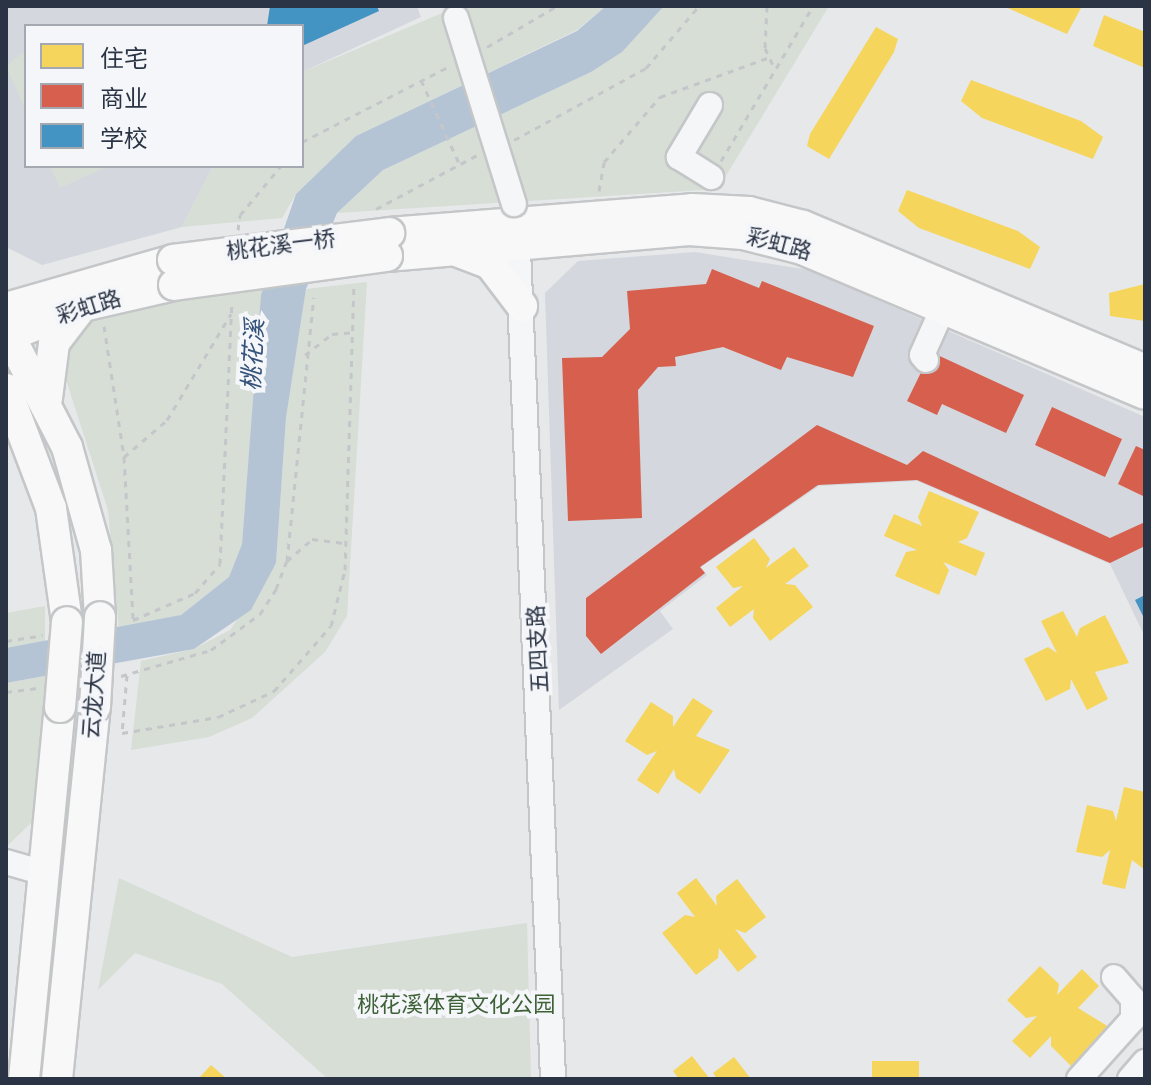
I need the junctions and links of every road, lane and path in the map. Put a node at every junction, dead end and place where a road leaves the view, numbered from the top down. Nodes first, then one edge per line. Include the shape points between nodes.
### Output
1 (557, 6) edge
2 (767, 6) edge
3 (813, 6) edge
4 (454, 12) edge
5 (473, 54) dead end
6 (770, 57) junction
7 (460, 60) dead end
8 (775, 69) junction
9 (421, 80) junction
10 (710, 105) dead end
11 (304, 141) edge
12 (459, 163) dead end
13 (279, 168) edge
14 (714, 172) junction
15 (599, 191) dead end
16 (692, 209) junction
17 (516, 223) junction
18 (236, 239) dead end
19 (388, 244) junction
20 (449, 250) junction
21 (174, 273) joint
22 (6, 286) edge
23 (232, 288) dead end
24 (314, 297) dead end
25 (87, 301) junction
26 (522, 306) junction
27 (943, 308) junction
28 (355, 309) dead end
29 (232, 312) junction
30 (7, 327) edge
31 (353, 332) junction
32 (305, 355) junction
33 (926, 360) dead end
34 (1145, 370) edge
35 (6, 389) edge
36 (1145, 394) edge
37 (47, 398) junction
38 (14, 410) edge
39 (124, 457) junction
40 (346, 543) junction
41 (287, 561) junction
42 (127, 675) junction
43 (113, 677) dead end
44 (6, 692) edge
45 (51, 697) junction
46 (6, 862) edge
47 (42, 872) junction
48 (1114, 977) dead end
49 (1145, 1062) edge
50 (24, 1079) edge
51 (57, 1079) edge
52 (553, 1079) edge
53 (1079, 1079) edge
54 (1130, 1079) edge

1 - 5 path
2 - 6 path
3 - 8 path
4 - 17 street, 五四支路, bridge
6 - 8 path
6 - 15 path via 660,97 604,162
7 - 9 path
8 - 14 path
9 - 11 path
9 - 12 path
10 - 14 street via 679,157
13 - 18 path via 240,215
14 - 16 street
16 - 17 main road, 彩虹路
16 - 34 main road, 彩虹路 via 749,212 803,226
17 - 19 main road, 彩虹路
17 - 20 main road, 彩虹路
17 - 26 street, 五四支路
17 - 27 main road, 彩虹路 via 743,234 802,249
19 - 20 main road, 彩虹路
19 - 21 main road, 桃花溪一桥, bridge
20 - 26 main road via 490,264
21 - 25 main road, 彩虹路
22 - 25 main road
23 - 29 path
24 - 32 path
25 - 30 main road, 彩虹路
25 - 37 main road via 54,343
25 - 39 path
26 - 52 street, 五四支路
27 - 33 street via 922,353
27 - 36 main road, 彩虹路
28 - 31 path
29 - 39 path via 167,420
29 - 39 path via 220,564 195,593 133,620
30 - 37 main road, 云龙大道
31 - 32 path via 332,334
31 - 40 path
32 - 41 path
35 - 38 main road, 云龙大道
37 - 51 main road, 云龙大道, bridge via 84,499 100,617
38 - 45 main road, 云龙大道, bridge via 63,557 67,622
40 - 41 path via 312,539
40 - 42 path via 331,626 274,691 218,717 122,733
41 - 42 path via 260,614 233,637 183,663
42 - 43 path
44 - 45 path
45 - 47 main road, 云龙大道
46 - 47 street
47 - 50 main road, 云龙大道
48 - 53 street via 1133,999 1133,1019
49 - 54 street

